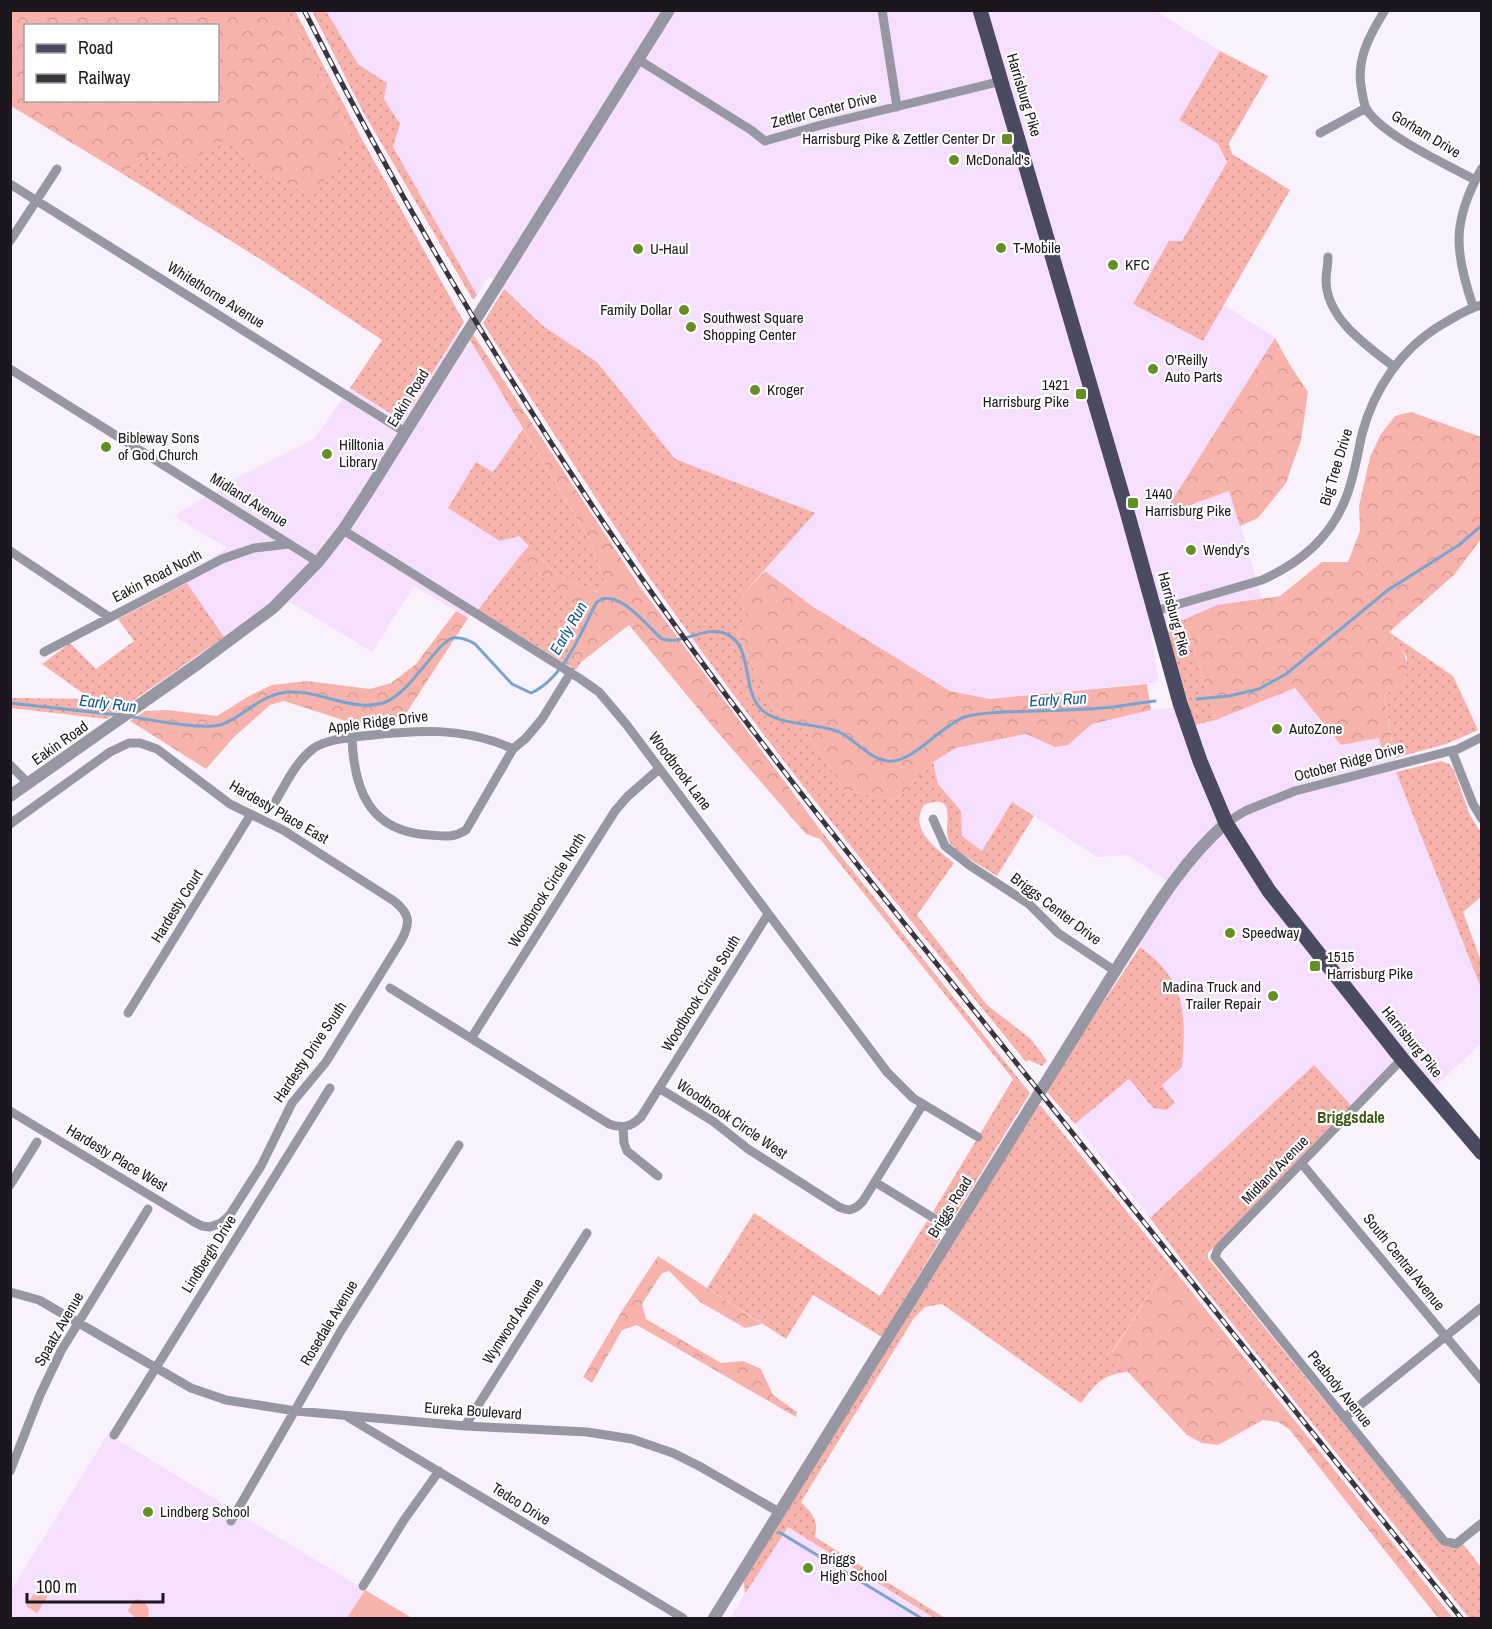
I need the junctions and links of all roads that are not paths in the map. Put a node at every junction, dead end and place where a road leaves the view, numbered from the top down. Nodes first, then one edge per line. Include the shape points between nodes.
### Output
1 (669, 10) edge
2 (882, 10) edge
3 (980, 10) edge
4 (1384, 10) edge
5 (639, 60) junction
6 (1002, 81) junction
7 (897, 107) junction
8 (1366, 108) junction
9 (1320, 134) dead end
10 (1482, 168) edge
11 (57, 169) dead end
12 (1475, 180) junction
13 (10, 184) edge
14 (36, 200) junction
15 (10, 241) edge
16 (1328, 257) dead end
17 (1478, 306) edge
18 (1393, 366) junction
19 (10, 369) edge
20 (405, 432) junction
21 (343, 530) junction
22 (289, 544) junction
23 (10, 551) edge
24 (318, 562) junction
25 (1155, 611) junction
26 (109, 617) junction
27 (44, 652) dead end
28 (563, 668) junction
29 (1482, 737) edge
30 (352, 738) junction
31 (513, 749) junction
32 (1452, 751) junction
33 (10, 765) edge
34 (660, 769) junction
35 (29, 784) junction
36 (10, 796) edge
37 (274, 804) dead end
38 (251, 814) junction
39 (933, 819) dead end
40 (1482, 819) edge
41 (1226, 823) junction
42 (10, 824) edge
43 (768, 914) junction
44 (408, 918) joint
45 (1115, 971) junction
46 (390, 988) dead end
47 (128, 1012) dead end
48 (472, 1037) junction
49 (1402, 1059) junction
50 (330, 1088) dead end
51 (659, 1088) junction
52 (923, 1104) junction
53 (10, 1111) edge
54 (623, 1128) junction
55 (978, 1137) dead end
56 (37, 1142) dead end
57 (459, 1145) dead end
58 (1482, 1153) edge
59 (1302, 1164) junction
60 (658, 1176) dead end
61 (875, 1182) junction
62 (10, 1185) edge
63 (148, 1209) dead end
64 (210, 1227) joint
65 (953, 1230) junction
66 (587, 1233) dead end
67 (1218, 1249) joint
68 (10, 1292) edge
69 (1482, 1307) edge
70 (79, 1322) junction
71 (1445, 1337) junction
72 (155, 1368) junction
73 (1482, 1380) edge
74 (296, 1411) junction
75 (344, 1415) junction
76 (1344, 1418) junction
77 (465, 1426) junction
78 (114, 1435) dead end
79 (10, 1471) edge
80 (439, 1471) junction
81 (779, 1512) junction
82 (231, 1521) dead end
83 (1482, 1523) edge
84 (363, 1586) dead end
85 (682, 1618) edge
86 (714, 1618) edge

1 - 5 street, Eakin Road
2 - 7 street
3 - 6 main road, Harrisburg Pike
4 - 8 street via 1369,36 1359,70
5 - 7 street, Zettler Center Drive via 765,141
5 - 20 street, Eakin Road
6 - 7 street, Zettler Center Drive
6 - 25 main road, Harrisburg Pike
8 - 9 street
8 - 12 street, Gorham Drive via 1392,134
10 - 12 street
11 - 14 street
12 - 17 street via 1463,211 1458,243 1462,275
13 - 14 street, Whitethorne Avenue
14 - 15 street
14 - 20 street, Whitethorne Avenue
16 - 18 street via 1326,282 1343,323
17 - 18 street, Big Tree Drive via 1431,331
18 - 25 street, Big Tree Drive via 1368,414 1346,499 1317,543 1291,565 1262,580
19 - 22 street, Midland Avenue
20 - 21 street, Eakin Road
21 - 24 street, Eakin Road
21 - 28 street, Woodbrook Lane
22 - 24 street, Midland Avenue
22 - 26 street, Eakin Road North via 235,554
23 - 26 street
24 - 35 street, Eakin Road via 256,622
25 - 41 main road, Harrisburg Pike via 1190,733
26 - 27 street, Eakin Road North
28 - 31 street via 542,719
28 - 34 street, Woodbrook Lane via 613,707
29 - 32 street, October Ridge Drive
30 - 31 street, Apple Ridge Drive via 436,730 465,733
30 - 31 street via 357,784 384,821 400,830 453,837 466,830
30 - 37 street, Apple Ridge Drive via 314,748
32 - 40 street
32 - 41 street, October Ridge Drive via 1295,791
33 - 35 street
34 - 43 street, Woodbrook Lane
34 - 48 street, Woodbrook Circle North via 628,796 611,818
35 - 36 street, Eakin Road
38 - 42 street, Hardesty Place East via 230,804 158,749 129,743 110,752
38 - 44 street, Hardesty Place East via 295,837 394,901
38 - 47 street, Hardesty Court
39 - 45 street, Briggs Center Drive via 945,846 1029,904 1058,933
41 - 45 street, Briggs Road via 1176,878
41 - 49 main road, Harrisburg Pike via 1269,891
43 - 51 street, Woodbrook Circle South
43 - 52 street, Woodbrook Lane via 887,1072
44 - 64 street, Hardesty Drive South via 401,940 326,1062 292,1103 261,1166 229,1216
45 - 65 street, Briggs Road
46 - 48 street
48 - 54 street via 609,1124
49 - 58 main road, Harrisburg Pike
49 - 59 street, Midland Avenue
50 - 72 street, Lindbergh Drive
51 - 54 street, Woodbrook Circle West via 641,1117
51 - 61 street, Woodbrook Circle West via 845,1210 858,1207
52 - 55 street, Woodbrook Lane
52 - 61 street
53 - 64 street, Hardesty Place West via 194,1222
54 - 60 street via 627,1151
56 - 62 street
57 - 74 street, Rosedale Avenue via 369,1284
59 - 67 street, Midland Avenue
59 - 71 street, South Central Avenue
61 - 65 street
63 - 70 street, Spaatz Avenue
65 - 81 street, Briggs Road
66 - 77 street, Wynwood Avenue
67 - 76 street, Peabody Avenue via 1216,1261
68 - 70 street, Eureka Boulevard via 39,1300
69 - 71 street
70 - 72 street, Eureka Boulevard
70 - 79 street, Spaatz Avenue via 40,1395
71 - 73 street, South Central Avenue
71 - 76 street
72 - 74 street, Eureka Boulevard via 208,1395
72 - 78 street, Lindbergh Drive
74 - 75 street, Eureka Boulevard
74 - 82 street, Rosedale Avenue
75 - 77 street, Eureka Boulevard
75 - 80 street, Tedco Drive
76 - 83 street, Peabody Avenue via 1444,1541 1460,1541
77 - 81 street, Eureka Boulevard via 587,1432 632,1439 682,1458
80 - 84 street
80 - 85 street, Tedco Drive
81 - 86 street, Briggs Road

